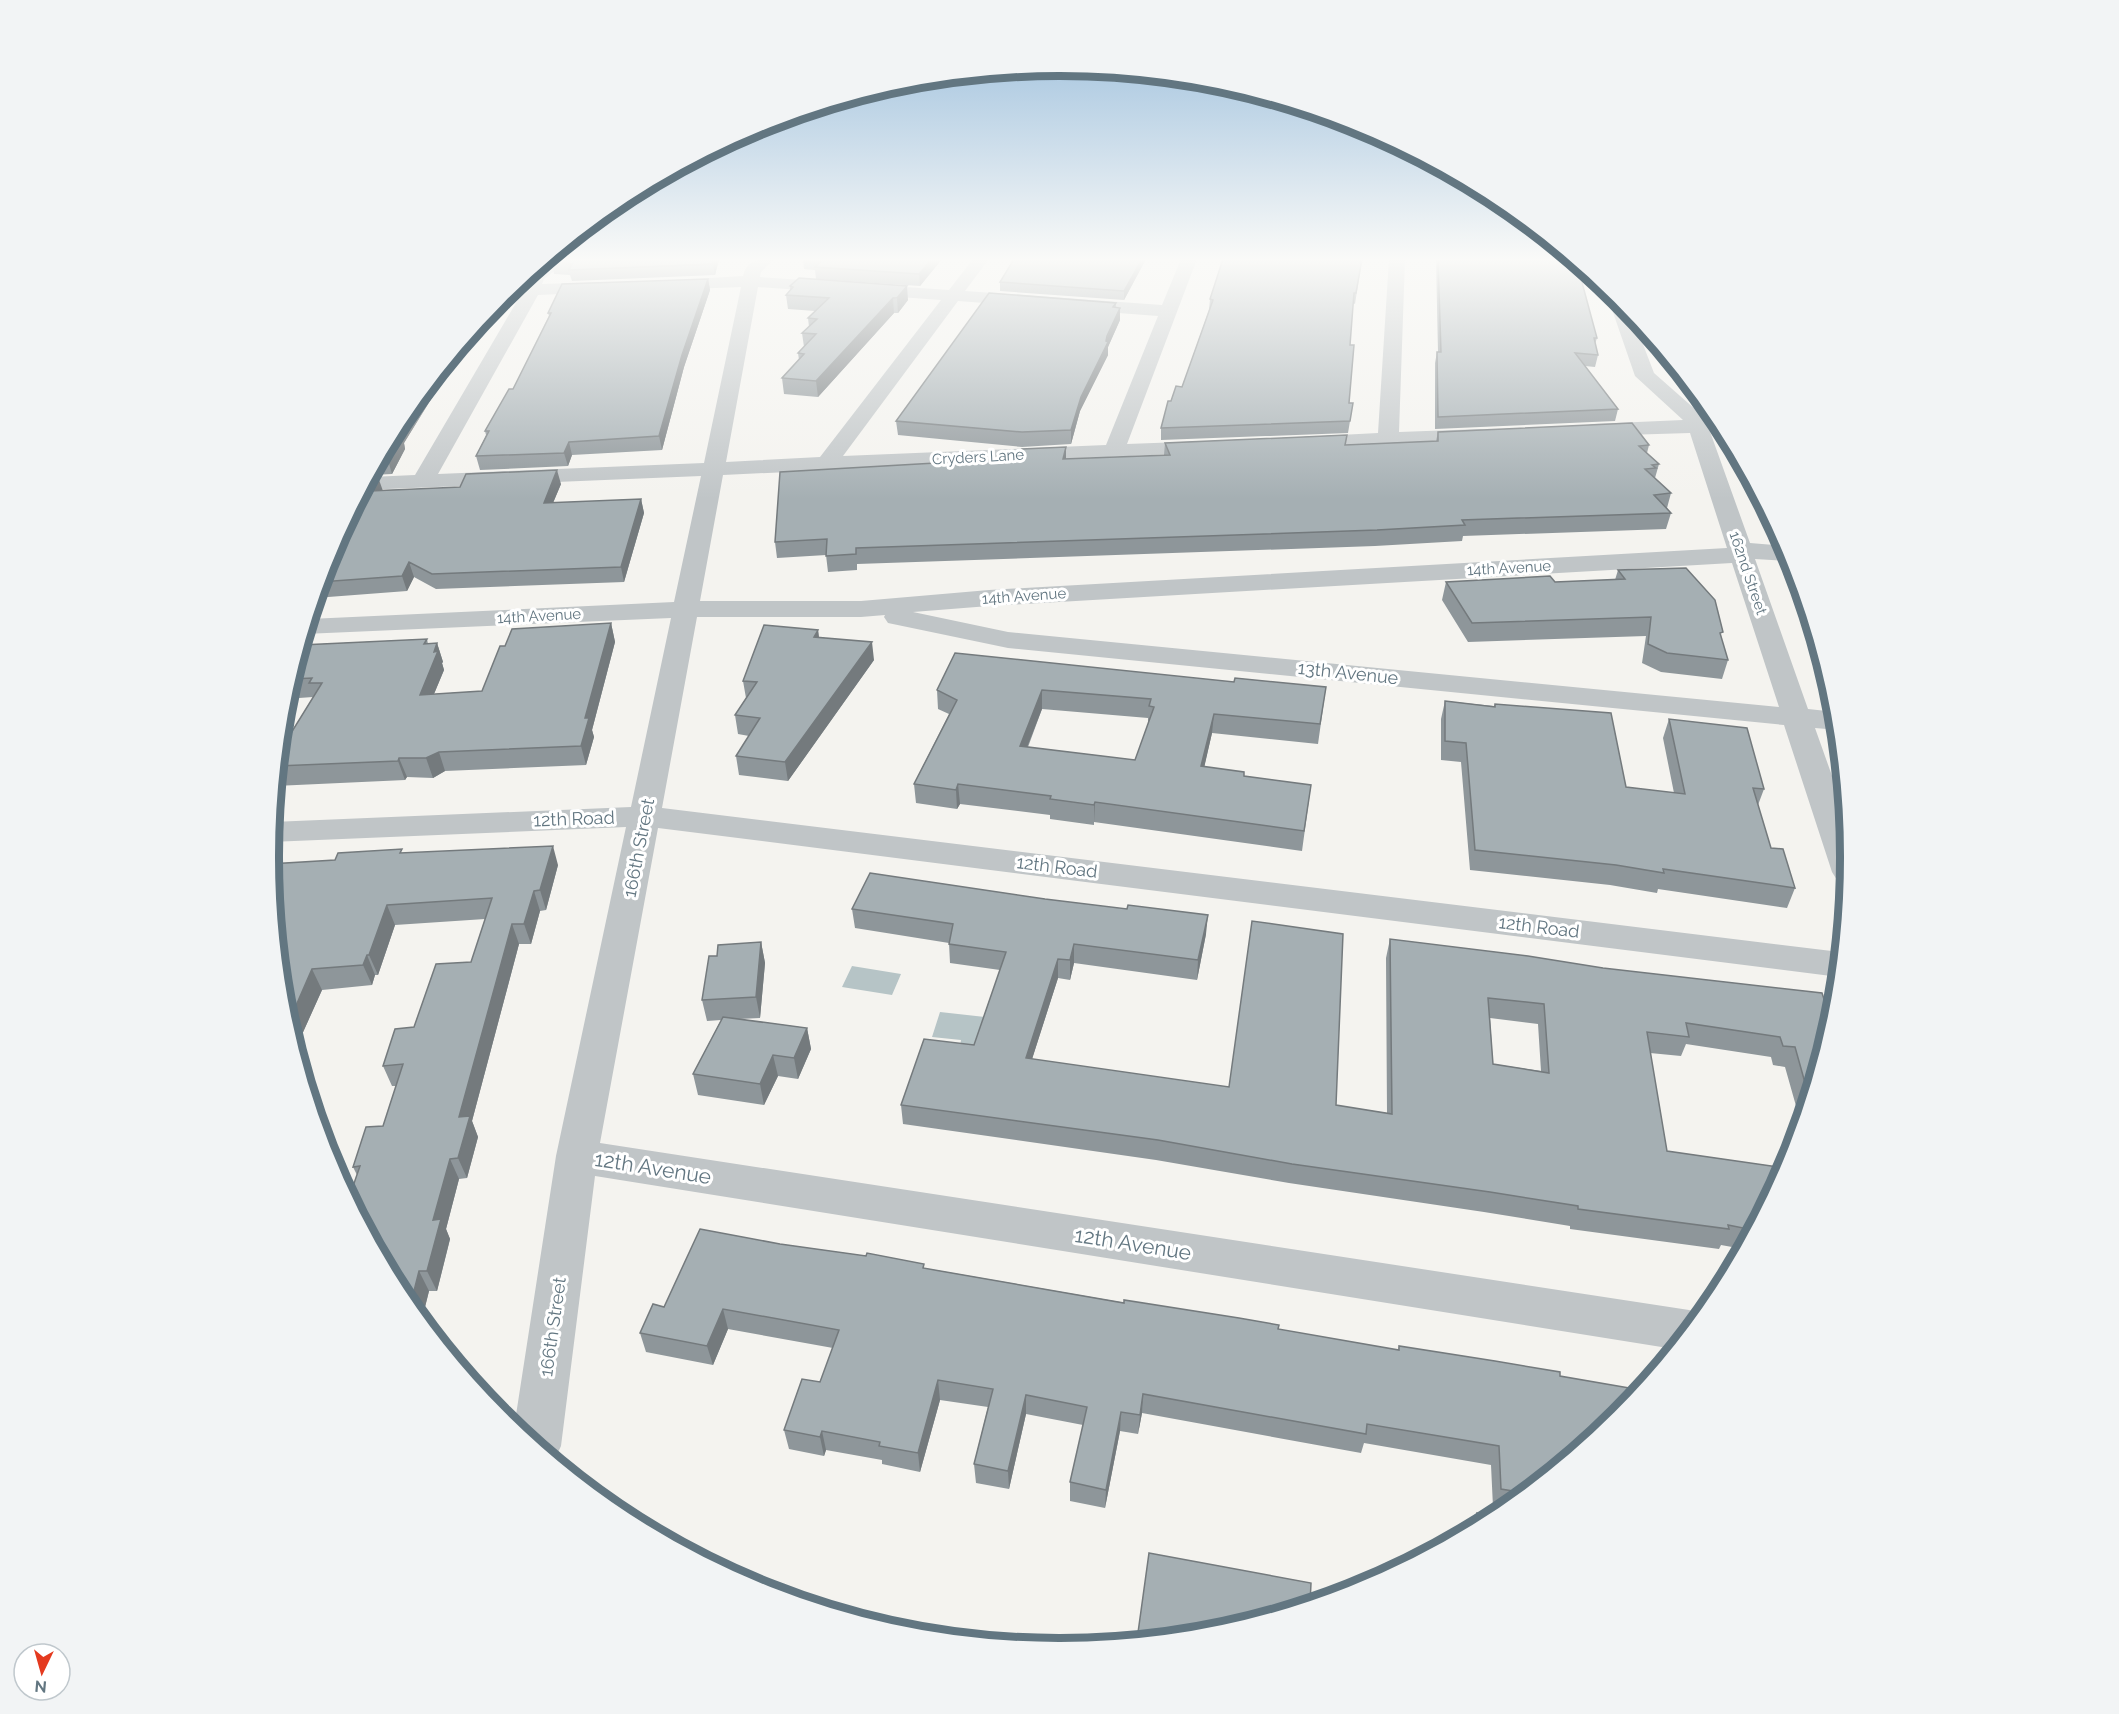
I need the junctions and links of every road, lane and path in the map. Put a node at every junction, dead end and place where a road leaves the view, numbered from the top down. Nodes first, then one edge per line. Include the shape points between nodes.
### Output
1 (503, 339) edge
2 (740, 339) edge
3 (922, 339) edge
4 (1158, 339) edge
5 (1393, 339) edge
6 (1632, 339) edge
7 (1684, 389) edge
8 (1663, 391) junction
9 (1698, 426) junction
10 (1567, 431) edge
11 (1496, 434) edge
12 (1388, 439) junction
13 (1281, 444) edge
14 (1233, 446) edge
15 (1114, 451) junction
16 (826, 464) junction
17 (714, 469) junction
18 (423, 481) junction
19 (375, 484) edge
20 (1741, 552) junction
21 (1779, 554) edge
22 (686, 609) junction
23 (861, 609) junction
24 (314, 627) edge
25 (1796, 717) junction
26 (1828, 721) edge
27 (645, 816) junction
28 (280, 832) edge
29 (1839, 844) edge
30 (1832, 964) edge
31 (577, 1156) junction
32 (1681, 1330) edge
33 (537, 1437) edge

1 - 18 street
2 - 17 street, 166th Street
3 - 16 street
4 - 15 street
5 - 12 street
6 - 8 street, 162nd Street via 1645,376
7 - 8 street
8 - 9 street, 162nd Street
9 - 10 street
9 - 20 street, 162nd Street
11 - 12 street
12 - 13 street
14 - 15 street, Cryders Lane
15 - 16 street, Cryders Lane
16 - 17 street, Cryders Lane
17 - 18 street, Cryders Lane
17 - 22 street, 166th Street
18 - 19 street, Cryders Lane
20 - 21 street, 14th Avenue
20 - 23 street, 14th Avenue
20 - 25 street, 162nd Street
22 - 23 street, 14th Avenue
22 - 24 street, 14th Avenue
22 - 27 street, 166th Street
23 - 25 street, 13th Avenue via 1008,640
25 - 26 street, 13th Avenue
25 - 29 street, 162nd Street
27 - 28 street, 12th Road
27 - 30 street, 12th Road
27 - 31 street, 166th Street
31 - 32 street, 12th Avenue
31 - 33 street, 166th Street

